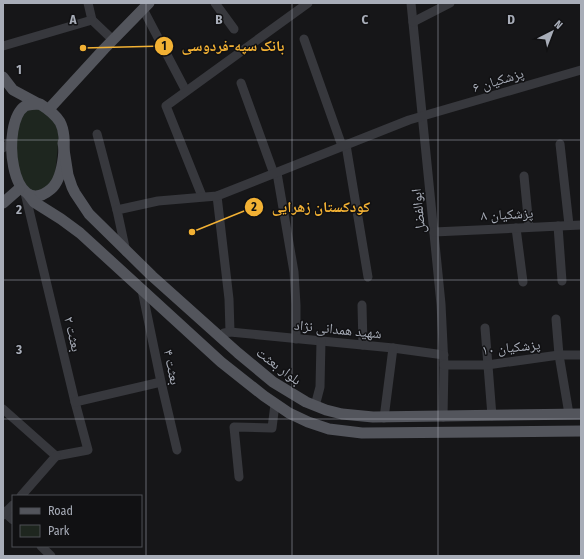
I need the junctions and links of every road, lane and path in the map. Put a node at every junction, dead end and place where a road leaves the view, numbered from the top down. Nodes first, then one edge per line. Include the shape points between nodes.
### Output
1 (88, 3) edge
2 (215, 3) edge
3 (308, 3) edge
4 (411, 3) edge
5 (450, 3) edge
6 (146, 6) edge
7 (92, 20) junction
8 (413, 22) junction
9 (234, 29) dead end
10 (304, 39) dead end
11 (113, 40) junction
12 (3, 46) edge
13 (581, 70) edge
14 (3, 78) edge
15 (241, 83) dead end
16 (186, 91) junction
17 (44, 107) junction
18 (422, 117) junction
19 (97, 134) dead end
20 (64, 143) junction
21 (560, 144) dead end
22 (344, 146) junction
23 (5, 147) edge
24 (276, 173) junction
25 (524, 176) dead end
26 (24, 192) junction
27 (202, 196) junction
28 (217, 196) junction
29 (3, 203) edge
30 (117, 210) junction
31 (581, 224) edge
32 (569, 225) junction
33 (558, 226) junction
34 (529, 227) junction
35 (516, 228) junction
36 (434, 232) junction
37 (126, 252) junction
38 (368, 277) dead end
39 (562, 281) dead end
40 (523, 282) dead end
41 (142, 290) junction
42 (362, 305) dead end
43 (556, 319) dead end
44 (485, 328) dead end
45 (230, 332) junction
46 (216, 334) junction
47 (296, 338) junction
48 (321, 341) junction
49 (363, 345) junction
50 (393, 348) junction
51 (444, 355) junction
52 (559, 355) junction
53 (581, 355) edge
54 (444, 365) junction
55 (487, 365) junction
56 (161, 382) junction
57 (75, 402) junction
58 (275, 404) junction
59 (315, 406) junction
60 (3, 409) edge
61 (569, 414) junction
62 (581, 414) edge
63 (492, 416) junction
64 (443, 417) junction
65 (384, 418) junction
66 (581, 431) edge
67 (177, 450) dead end
68 (56, 456) junction
69 (239, 477) dead end
70 (22, 495) edge
71 (12, 506) edge
72 (4, 513) edge
73 (12, 519) edge
74 (42, 547) edge
75 (51, 556) edge

1 - 7 street
2 - 9 street
3 - 16 street
4 - 8 street, ابوالفضل
5 - 8 street
6 - 11 main road
6 - 16 street
7 - 11 street
7 - 12 street
8 - 18 street, ابوالفضل
10 - 22 street
11 - 17 main road
13 - 18 street, پزشکیان ۶
14 - 17 main road via 13,90
15 - 24 street
16 - 27 street via 166,106
17 - 20 main road via 60,122
17 - 23 main road via 29,105 19,110 13,119
18 - 22 street, پزشکیان ۶
18 - 36 street, ابوالفضل
19 - 30 street
20 - 26 main road via 57,182 51,189 38,196
20 - 37 main road, بلوار بعثت via 68,175 75,193 89,214
21 - 32 street
22 - 24 street, پزشکیان ۶
22 - 38 street
23 - 26 main road via 10,170
24 - 28 street, پزشکیان ۶
24 - 47 street via 294,272
25 - 34 street
26 - 29 main road
26 - 41 main road via 34,202 80,233
26 - 57 street, بعثت ۲
27 - 28 street
27 - 30 street via 158,201
28 - 45 street via 229,299
30 - 37 street
31 - 32 street, پزشکیان ۸
32 - 33 street, پزشکیان ۸
33 - 34 street, پزشکیان ۸
33 - 39 street
34 - 35 street, پزشکیان ۸
35 - 36 street, پزشکیان ۸
35 - 40 street
36 - 51 street, ابوالفضل
37 - 46 main road, بلوار بعثت
41 - 56 street, بعثت ۴
41 - 58 main road via 221,362
42 - 49 street
43 - 52 street
44 - 55 street
45 - 46 street, شهید همدانی نژاد
45 - 47 street, شهید همدانی نژاد
46 - 59 main road, بلوار بعثت via 259,372 297,398
47 - 48 street, شهید همدانی نژاد
48 - 49 street, شهید همدانی نژاد
48 - 59 street via 320,387
49 - 50 street, شهید همدانی نژاد
50 - 51 street, شهید همدانی نژاد
50 - 65 street
51 - 54 street, ابوالفضل
52 - 53 street, پزشکیان ۱۰
52 - 55 street, پزشکیان ۱۰
52 - 61 street
54 - 55 street, پزشکیان ۱۰
54 - 64 street, ابوالفضل
55 - 63 street
56 - 57 street
56 - 67 street, بعثت ۴
57 - 68 street, بعثت ۲ via 88,450
58 - 66 main road via 313,424 362,434
58 - 69 street via 272,428 234,427
59 - 65 main road, بلوار بعثت via 342,414
60 - 68 street
61 - 62 main road, بلوار بعثت
61 - 63 main road, بلوار بعثت
63 - 64 main road, بلوار بعثت
64 - 65 main road, بلوار بعثت
68 - 70 street
71 - 72 street
72 - 73 street
74 - 75 street

